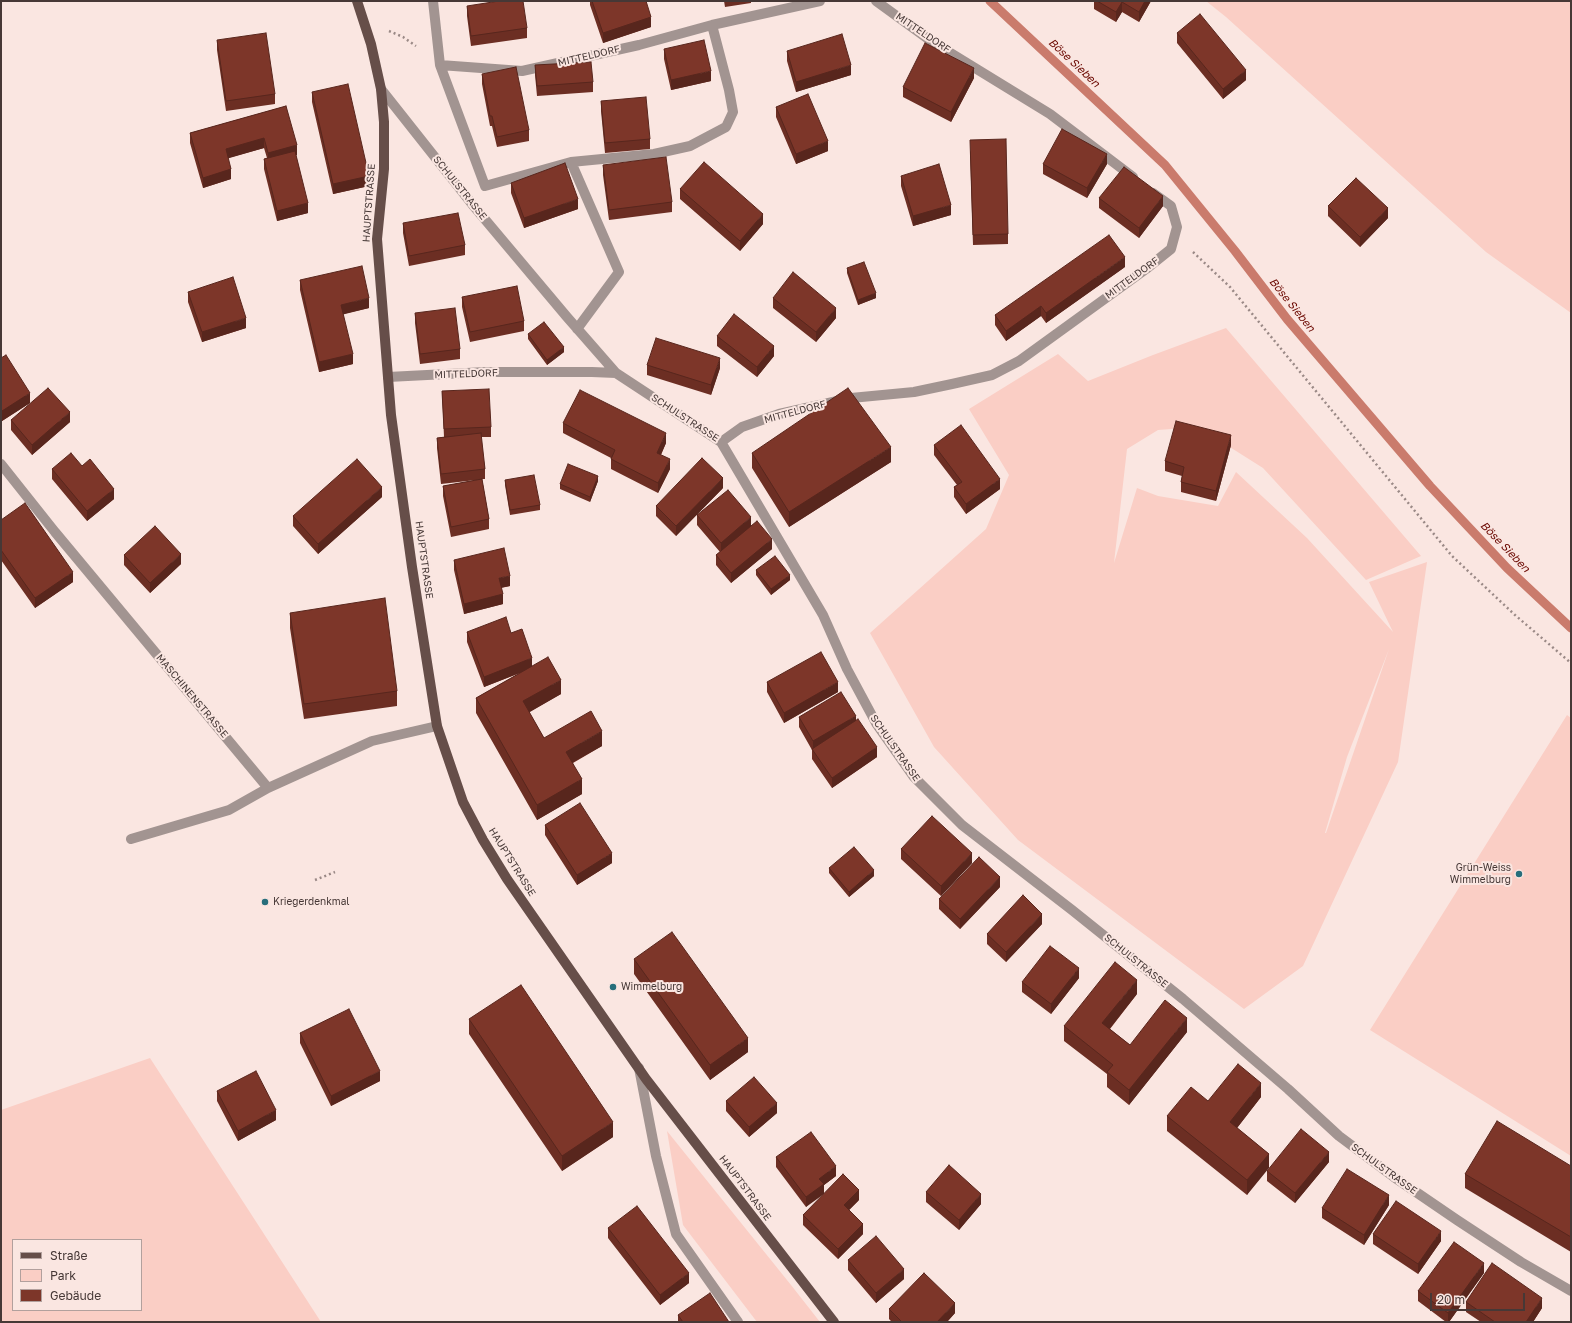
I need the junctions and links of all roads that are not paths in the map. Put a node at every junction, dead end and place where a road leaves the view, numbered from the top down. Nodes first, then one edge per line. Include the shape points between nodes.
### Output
1 (357, 1) edge
2 (433, 1) edge
3 (820, 1) edge
4 (876, 1) edge
5 (712, 25) junction
6 (440, 65) junction
7 (381, 89) junction
8 (571, 162) junction
9 (577, 329) junction
10 (616, 373) junction
11 (388, 378) junction
12 (721, 442) junction
13 (1, 464) edge
14 (437, 726) junction
15 (268, 788) junction
16 (131, 839) dead end
17 (639, 1068) junction
18 (1571, 1291) edge
19 (738, 1322) edge
20 (834, 1322) edge

1 - 7 main road, HAUPTSTRASSE via 369,36
2 - 6 street
3 - 5 street, MITTELDORF
4 - 12 street, MITTELDORF via 931,41 1050,114 1171,206 1177,227 1171,249 1019,362 992,375 914,392 851,398 779,414 742,427
5 - 6 street, MITTELDORF via 639,45 522,71
5 - 8 street via 729,90 732,112 726,127 690,146 654,154
6 - 8 street via 485,186
7 - 9 street, SCHULSTRASSE via 472,204
7 - 11 main road, HAUPTSTRASSE via 384,169 377,239
8 - 9 street via 619,272
9 - 10 street, SCHULSTRASSE
10 - 11 street, MITTELDORF via 486,372
10 - 12 street, SCHULSTRASSE
11 - 14 main road, HAUPTSTRASSE via 412,567
12 - 18 street, SCHULSTRASSE via 823,615 847,669 876,723 914,777 962,825 1183,999 1339,1136 1457,1220
13 - 15 street, MASCHINENSTRASSE
14 - 15 street via 372,740
14 - 17 main road, HAUPTSTRASSE via 463,802 483,840 507,879
15 - 16 street via 229,810
17 - 19 street, HAUPTSTRASSE via 656,1156 676,1234
17 - 20 main road, HAUPTSTRASSE

